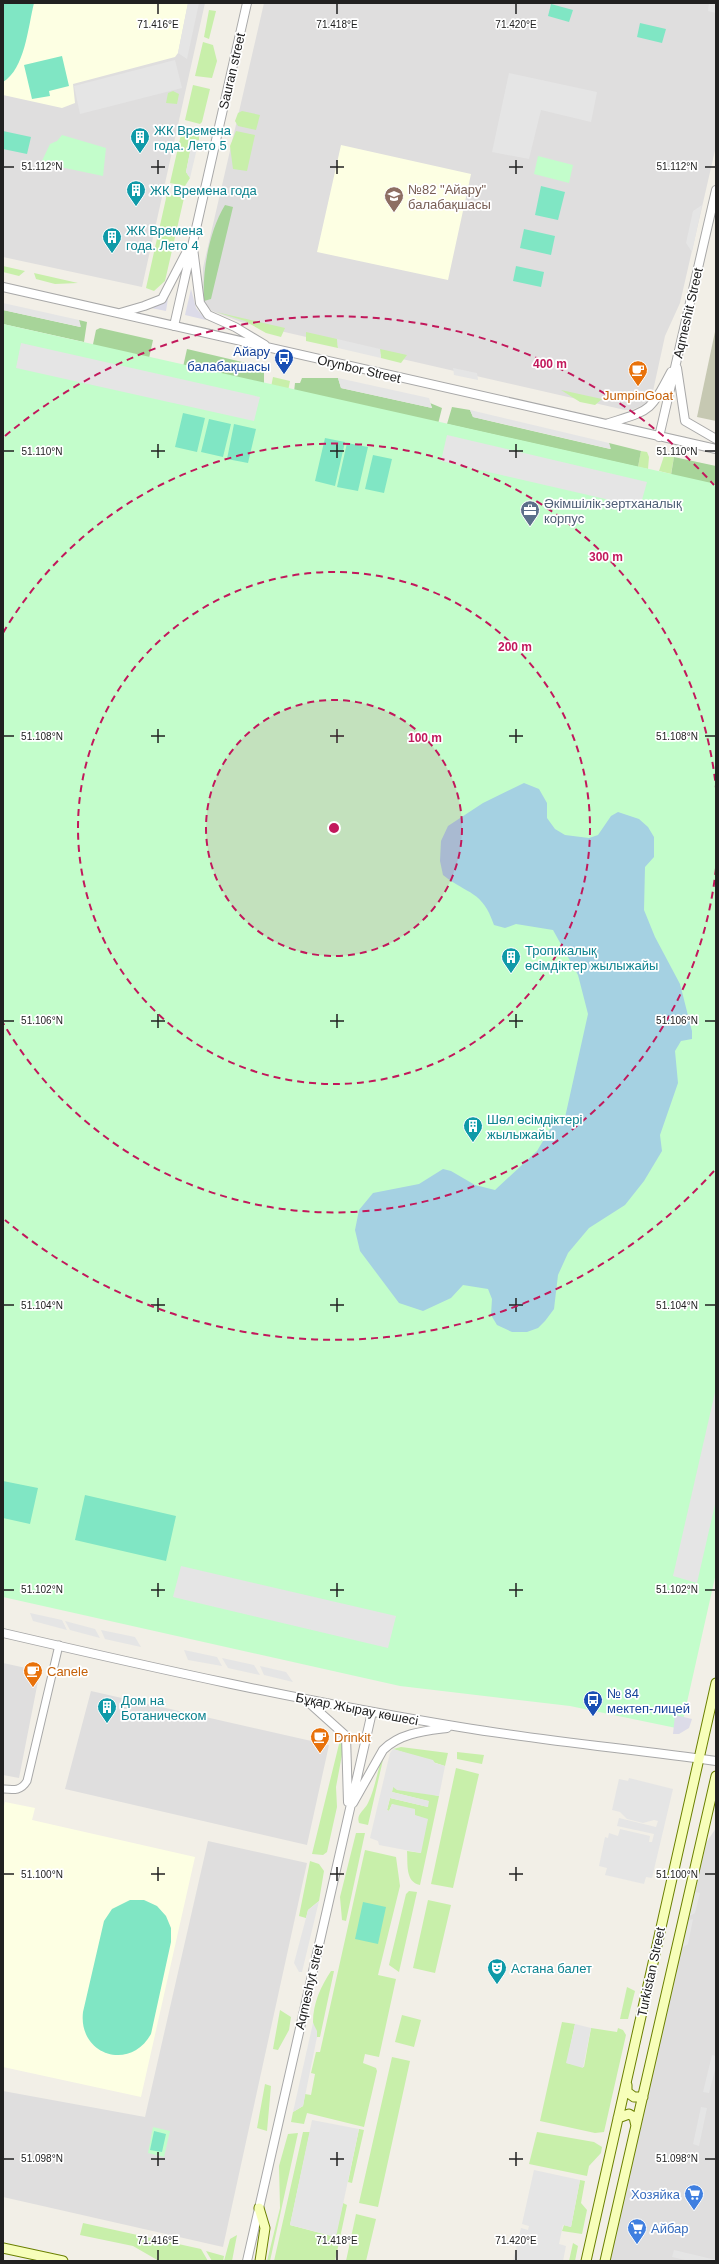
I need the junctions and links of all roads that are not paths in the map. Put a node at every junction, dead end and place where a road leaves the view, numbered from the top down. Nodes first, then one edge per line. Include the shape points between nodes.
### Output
1 (247, 3) edge
2 (716, 190) edge
3 (192, 241) junction
4 (3, 288) edge
5 (119, 313) junction
6 (174, 326) junction
7 (272, 349) junction
8 (676, 363) junction
9 (606, 424) junction
10 (659, 437) junction
11 (716, 439) edge
12 (716, 449) edge
13 (3, 1633) edge
14 (59, 1645) junction
15 (716, 1683) edge
16 (306, 1700) junction
17 (372, 1712) junction
18 (458, 1727) junction
19 (699, 1758) junction
20 (716, 1761) edge
21 (716, 1776) edge
22 (3, 1789) edge
23 (349, 1811) junction
24 (627, 2080) junction
25 (642, 2098) junction
26 (618, 2118) junction
27 (636, 2127) junction
28 (259, 2208) junction
29 (3, 2248) edge
30 (63, 2261) edge
31 (247, 2261) edge
32 (260, 2261) edge
33 (586, 2261) edge
34 (605, 2261) edge

1 - 3 street, Sauran street
2 - 8 street, Aqmeshit Street
3 - 5 street via 162,299
3 - 6 street, Sauran street
3 - 7 street via 200,303 208,315 235,327
4 - 5 street, Orynbor Street
5 - 6 street, Orynbor Street
6 - 7 street, Orynbor Street
7 - 9 street, Orynbor Street
8 - 9 street via 656,401 649,408
8 - 10 street, Aqmeshit Street
8 - 11 street via 685,422
9 - 10 street, Orynbor Street
10 - 12 street, Orynbor Street
13 - 14 street, Бұқар Жырау көшесі
14 - 16 street, Бұқар Жырау көшесі
14 - 22 street via 27,1781 24,1787 17,1790
15 - 19 main road, Turkistan Street
16 - 17 street, Бұқар Жырау көшесі
16 - 23 street via 346,1736
17 - 18 street, Бұқар Жырау көшесі
17 - 23 street, Aqmeshyt stret
18 - 19 street, Бұқар Жырау көшесі
18 - 23 street via 419,1731 388,1745
19 - 20 street, Бұқар Жырау көшесі
19 - 24 main road, Turkistan Street
21 - 25 main road, Turkistan Street
23 - 28 street, Aqmeshyt stret
24 - 25 main road via 627,2092 634,2097
24 - 26 main road, Turkistan Street
25 - 27 main road, Turkistan Street
26 - 27 main road via 629,2114 634,2117
26 - 33 main road, Turkistan Street
27 - 34 main road, Turkistan Street
28 - 31 street, Aqmeshyt stret
28 - 32 main road via 265,2228
29 - 30 main road

